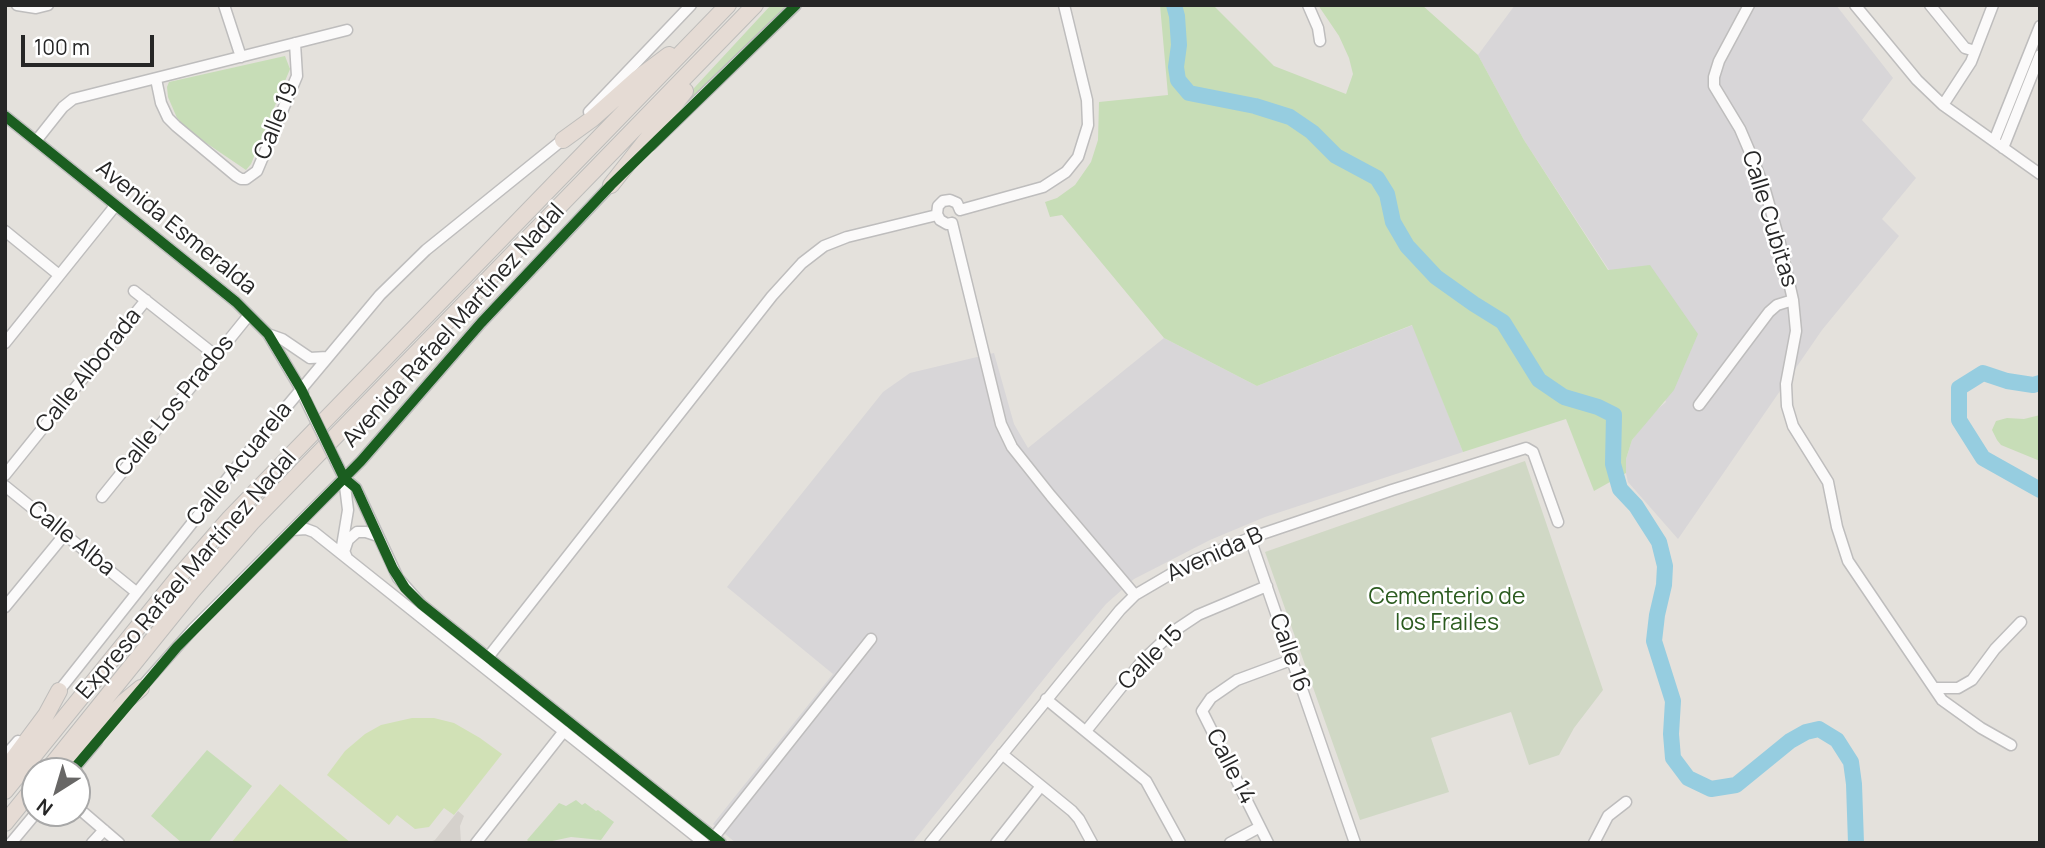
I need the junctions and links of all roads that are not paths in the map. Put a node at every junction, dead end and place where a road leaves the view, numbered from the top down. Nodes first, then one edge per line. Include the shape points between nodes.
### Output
1 (17, 5) edge
2 (48, 5) edge
3 (224, 5) edge
4 (691, 5) edge
5 (728, 5) edge
6 (755, 5) edge
7 (796, 5) edge
8 (1064, 5) edge
9 (1308, 5) edge
10 (1749, 5) edge
11 (1855, 5) edge
12 (1930, 5) edge
13 (1993, 5) edge
14 (2040, 26) edge
15 (347, 30) dead end
16 (695, 39) junction
17 (1320, 41) dead end
18 (295, 43) junction
19 (2036, 45) edge
20 (1970, 49) junction
21 (709, 53) junction
22 (2040, 55) edge
23 (241, 57) junction
24 (156, 79) junction
25 (1943, 105) junction
26 (5, 116) edge
27 (562, 140) junction
28 (36, 141) junction
29 (1999, 144) junction
30 (2040, 174) edge
31 (611, 186) junction
32 (116, 206) junction
33 (960, 210) junction
34 (937, 215) junction
35 (953, 223) junction
36 (5, 231) edge
37 (59, 275) junction
38 (134, 291) dead end
39 (146, 300) junction
40 (1793, 300) junction
41 (249, 315) junction
42 (268, 334) junction
43 (5, 343) edge
44 (215, 355) junction
45 (327, 357) junction
46 (303, 395) junction
47 (1699, 405) dead end
48 (5, 475) edge
49 (344, 478) junction
50 (5, 486) edge
51 (102, 498) dead end
52 (1558, 522) dead end
53 (292, 530) junction
54 (65, 534) junction
55 (378, 536) junction
56 (1250, 538) junction
57 (347, 556) junction
58 (1267, 586) junction
59 (136, 592) junction
60 (1135, 595) junction
61 (5, 607) edge
62 (2021, 622) dead end
63 (871, 639) dead end
64 (1291, 660) junction
65 (485, 661) junction
66 (142, 686) junction
67 (1934, 688) junction
68 (59, 691) junction
69 (1046, 699) junction
70 (564, 731) junction
71 (1086, 731) junction
72 (2011, 745) dead end
73 (1002, 754) junction
74 (5, 756) edge
75 (58, 757) edge
76 (72, 757) edge
77 (84, 757) edge
78 (5, 770) edge
79 (1041, 786) junction
80 (5, 790) edge
81 (1626, 802) dead end
82 (21, 803) edge
83 (10, 817) edge
84 (91, 819) edge
85 (24, 827) edge
86 (1260, 827) junction
87 (104, 830) junction
88 (713, 841) edge
89 (11, 843) edge
90 (92, 843) edge
91 (119, 843) edge
92 (476, 843) edge
93 (930, 843) edge
94 (996, 843) edge
95 (1091, 843) edge
96 (1180, 843) edge
97 (1230, 843) edge
98 (1268, 843) edge
99 (1355, 843) edge
100 (1594, 843) edge

1 - 2 street
3 - 23 street
4 - 27 street, Calle Acuarela
5 - 16 highway, Expreso Rafael Martínez Nadal
6 - 21 highway, Expreso Rafael Martínez Nadal
7 - 31 street, Avenida Rafael Martínez Nadal
8 - 33 street via 1087,100 1088,125 1078,157 1066,172 1043,187
9 - 17 street
10 - 40 street, Calle Cubitas via 1719,61 1714,86 1740,129 1765,190
11 - 25 street
12 - 20 street
13 - 20 street
14 - 19 street
15 - 18 street
16 - 27 highway via 660,61
16 - 80 highway, Expreso Rafael Martínez Nadal via 230,518
18 - 23 street
18 - 24 street, Calle 19 via 297,76 257,171 246,179 236,176 176,127 161,103
19 - 29 street
20 - 25 street via 1963,76
21 - 31 highway
21 - 75 highway, Expreso Rafael Martínez Nadal via 251,523
22 - 29 street
23 - 24 street
24 - 28 street via 73,99
25 - 29 street
26 - 28 street, Avenida Esmeralda
27 - 45 street, Calle Acuarela via 426,250
28 - 32 street, Avenida Esmeralda
29 - 30 street
31 - 49 street, Avenida Rafael Martínez Nadal
32 - 37 street
32 - 41 street, Avenida Esmeralda
33 - 34 street via 954,201 946,200 938,206
33 - 35 street
34 - 35 street via 943,222
34 - 65 street via 848,237 824,246 802,263
35 - 60 street via 1000,424 1020,457
36 - 37 street
37 - 43 street
38 - 39 street
39 - 44 street
39 - 48 street, Calle Alborada
40 - 47 street via 1769,313
40 - 67 street, Calle Cubitas via 1796,331 1786,384 1793,426 1828,482 1848,561
41 - 42 street, Avenida Esmeralda
41 - 44 street, Calle Los Prados
42 - 45 street via 310,358
42 - 46 street, Avenida Esmeralda
44 - 51 street, Calle Los Prados
45 - 46 street, Calle Acuarela
46 - 49 street, Avenida Esmeralda, bridge
46 - 59 street, Calle Acuarela
49 - 53 street, Avenida Rafael Martínez Nadal
49 - 55 street via 356,488
49 - 57 street
50 - 54 street, Calle Alba
52 - 56 street, Avenida B via 1533,452 1526,448
53 - 57 street via 314,532
53 - 66 street, Avenida Rafael Martínez Nadal
54 - 59 street, Calle Alba
54 - 61 street
55 - 57 street via 357,532 348,540
55 - 65 street via 405,588
56 - 58 street, Calle 16
56 - 60 street, Avenida B via 1193,561
57 - 65 street
58 - 64 street, Calle 16
58 - 71 street, Calle 15 via 1198,615 1174,631 1143,660
59 - 68 street, Calle Acuarela
60 - 69 street, Avenida B
62 - 67 street via 1972,680 1958,688
63 - 88 street
64 - 86 street, Calle 14 via 1237,680 1210,698 1202,711
64 - 99 street, Calle 16
65 - 70 street
65 - 88 street
66 - 76 highway
66 - 77 street, Avenida Rafael Martínez Nadal
67 - 72 street, Calle Cubitas via 1955,710
68 - 74 street, Calle Acuarela
68 - 78 highway
69 - 71 street
69 - 73 street, Avenida B
70 - 88 street
70 - 92 street
71 - 96 street via 1146,780
73 - 79 street
73 - 93 street, Avenida B
79 - 94 street
79 - 95 street via 1079,819
81 - 100 street via 1608,816
82 - 83 highway
84 - 87 street
85 - 89 street
86 - 97 street
86 - 98 street, Calle 14
87 - 90 street
87 - 91 street

